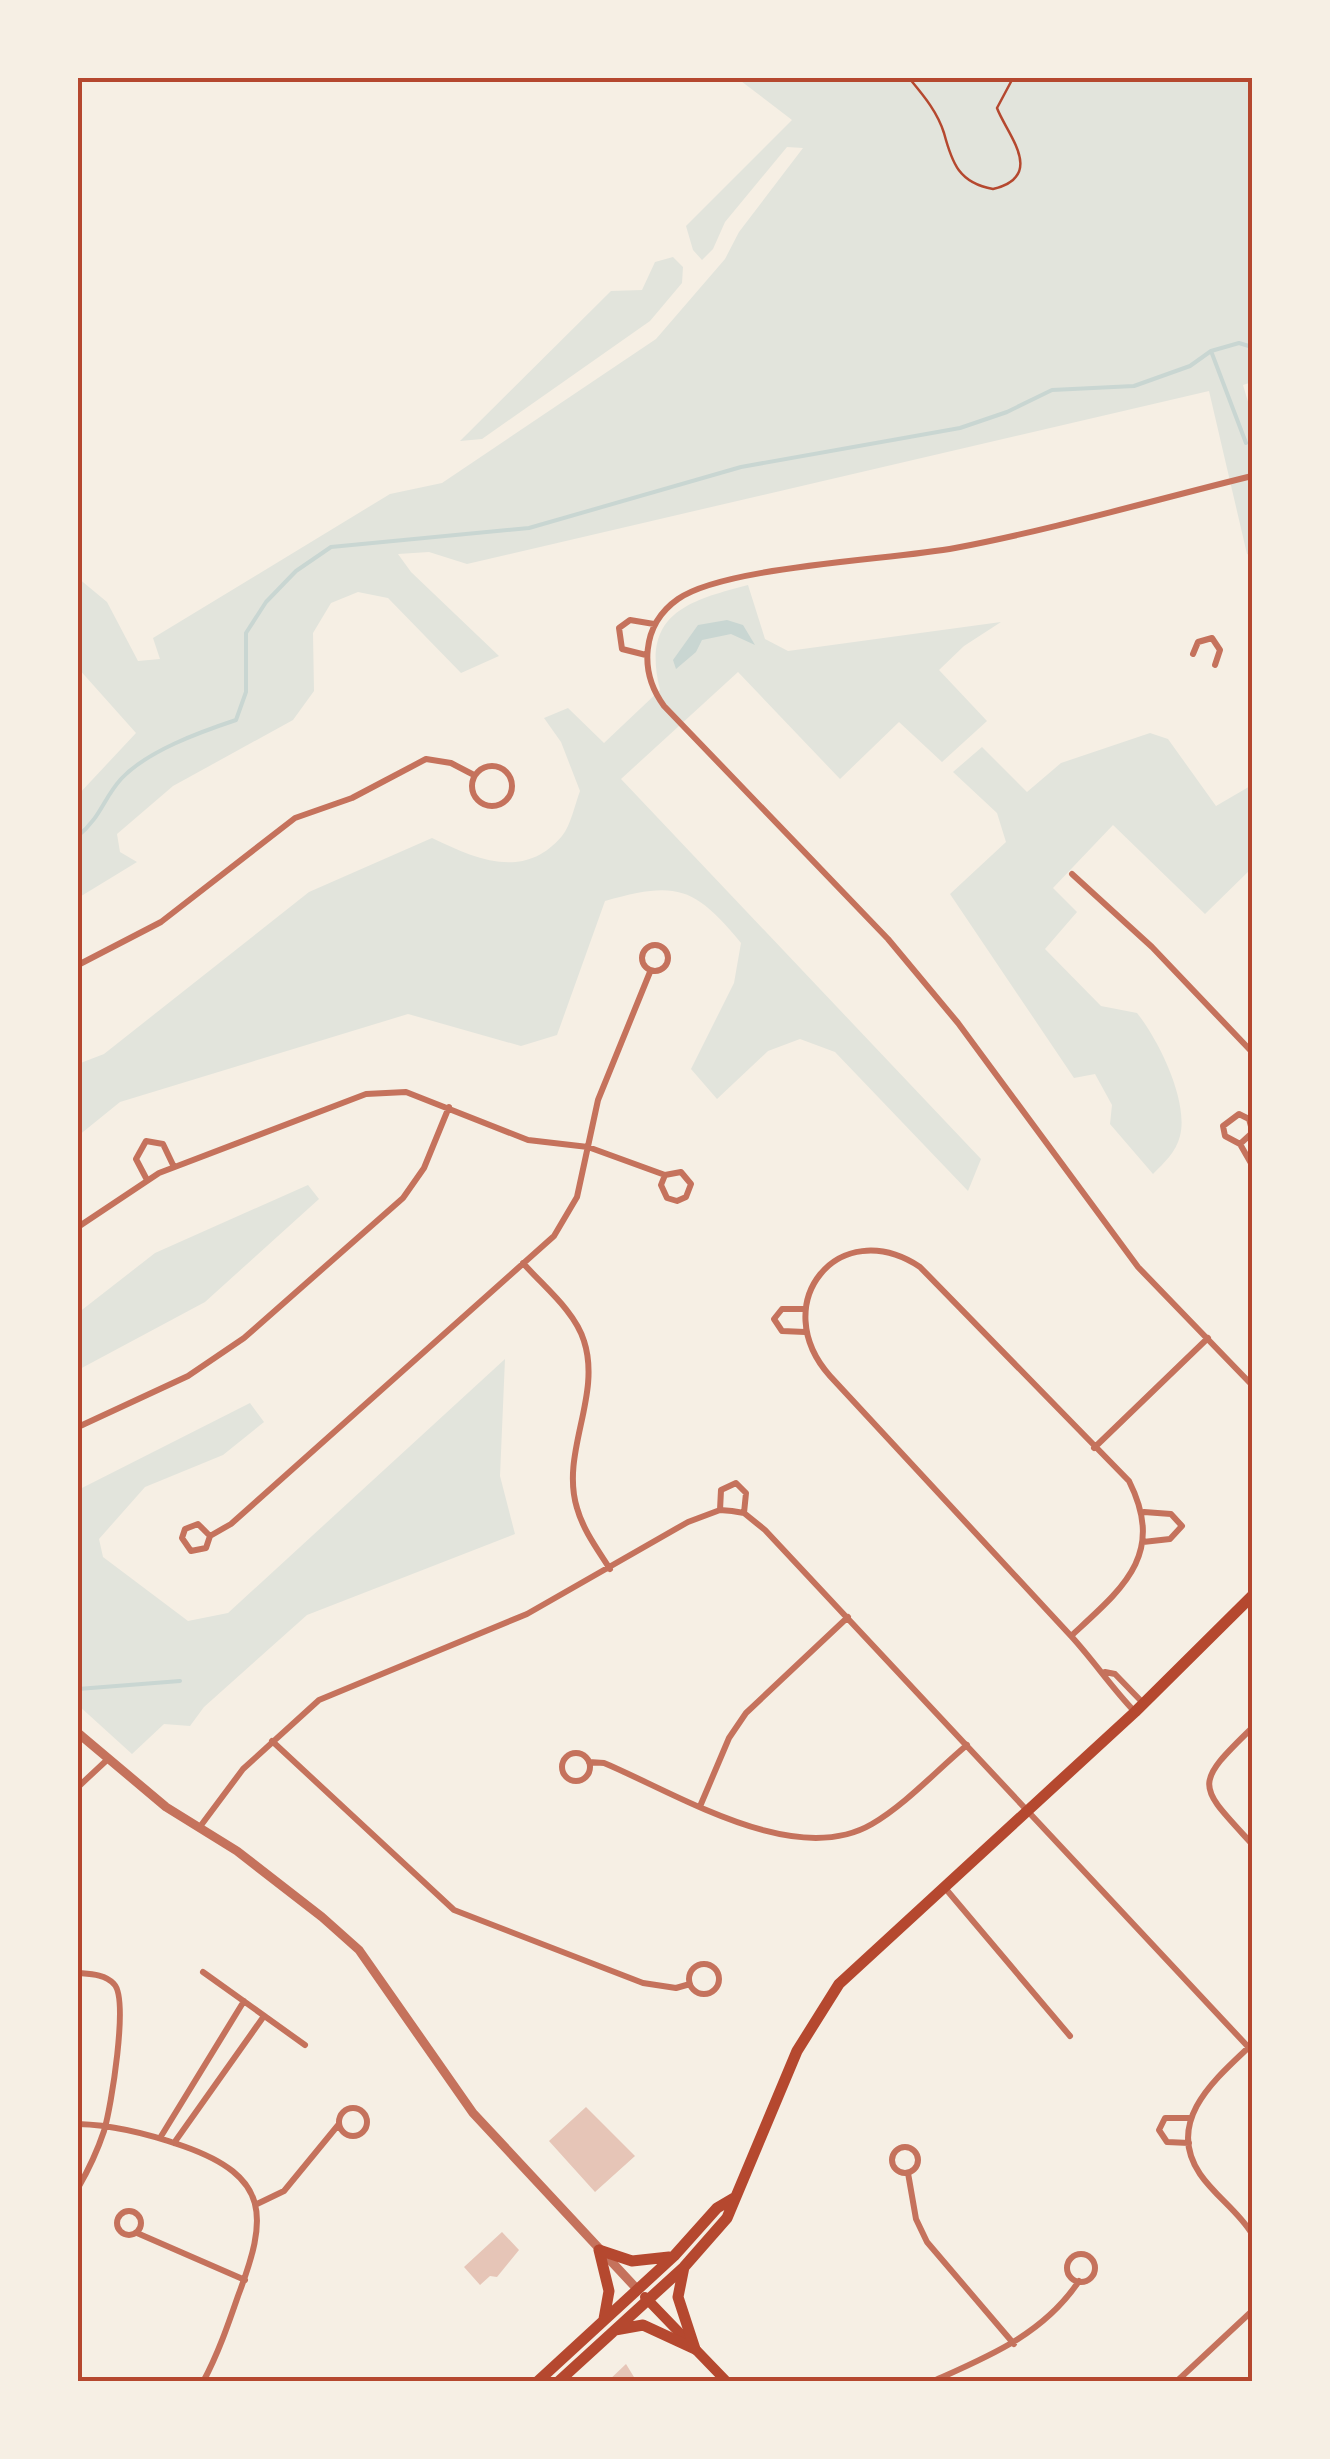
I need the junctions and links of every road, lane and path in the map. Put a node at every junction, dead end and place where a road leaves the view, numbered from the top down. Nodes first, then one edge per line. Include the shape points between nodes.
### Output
1 (910, 78) edge
2 (1013, 78) edge
3 (1252, 476) edge
4 (654, 624) junction
5 (1192, 654) dead end
6 (646, 655) junction
7 (1215, 664) dead end
8 (474, 775) junction
9 (1072, 874) dead end
10 (78, 964) edge
11 (650, 972) junction
12 (1252, 1052) edge
13 (449, 1107) junction
14 (1252, 1132) edge
15 (1240, 1144) junction
16 (588, 1148) junction
17 (1252, 1165) edge
18 (174, 1167) junction
19 (665, 1176) junction
20 (146, 1178) junction
21 (78, 1227) edge
22 (523, 1263) junction
23 (805, 1309) junction
24 (805, 1332) junction
25 (1208, 1338) junction
26 (1252, 1385) edge
27 (78, 1427) edge
28 (1094, 1448) junction
29 (720, 1510) junction
30 (1144, 1512) junction
31 (744, 1513) junction
32 (210, 1536) junction
33 (1143, 1542) junction
34 (610, 1569) junction
35 (1252, 1596) edge
36 (848, 1617) junction
37 (1071, 1636) junction
38 (1140, 1708) junction
39 (1252, 1728) edge
40 (78, 1732) edge
41 (272, 1741) junction
42 (967, 1745) junction
43 (108, 1759) junction
44 (589, 1762) junction
45 (78, 1787) edge
46 (700, 1804) junction
47 (1027, 1812) junction
48 (199, 1828) junction
49 (1252, 1844) edge
50 (944, 1888) junction
51 (202, 1972) dead end
52 (78, 1973) edge
53 (690, 1984) junction
54 (244, 2001) junction
55 (264, 2016) junction
56 (1070, 2036) dead end
57 (304, 2045) dead end
58 (1251, 2049) edge
59 (1191, 2118) junction
60 (78, 2124) edge
61 (339, 2124) junction
62 (106, 2125) junction
63 (160, 2138) junction
64 (174, 2142) junction
65 (1190, 2143) junction
66 (908, 2173) junction
67 (78, 2188) edge
68 (734, 2198) junction
69 (257, 2204) junction
70 (137, 2233) junction
71 (1252, 2234) edge
72 (599, 2250) junction
73 (674, 2256) junction
74 (684, 2267) junction
75 (245, 2280) junction
76 (1079, 2282) junction
77 (637, 2289) junction
78 (648, 2300) junction
79 (1252, 2311) edge
80 (604, 2320) junction
81 (613, 2330) junction
82 (1014, 2344) junction
83 (695, 2349) junction
84 (203, 2382) edge
85 (536, 2382) edge
86 (558, 2382) edge
87 (726, 2382) edge
88 (931, 2382) edge
89 (1176, 2382) edge

1 - 2 path via 927,97 960,174 993,189 1013,177 1020,160 1018,142 997,108
3 - 4 street via 956,548 721,583 682,596
4 - 6 street
4 - 6 street via 630,620 618,628 622,648
5 - 7 street via 1198,642 1212,638 1220,646
6 - 25 street via 664,706 888,940 1138,1268
8 - 8 street via 474,794 482,803 494,806 510,796 506,772 486,768
8 - 10 street via 426,759 296,818 161,922
9 - 12 street
11 - 11 street via 668,963 661,946 643,952
11 - 16 street via 598,1100
13 - 16 street via 528,1140
13 - 18 street via 406,1092 366,1094
13 - 27 street via 424,1168 403,1198 244,1338 197,1371
14 - 15 street
14 - 15 street via 1249,1119 1229,1118 1225,1136
15 - 17 street
16 - 19 street
16 - 22 street via 569,1214
18 - 20 street
18 - 20 street via 164,1144 146,1141 136,1159
19 - 19 street via 667,1198 677,1202 689,1194 686,1174
20 - 21 street
22 - 32 street
22 - 34 street via 584,1339 589,1380 574,1492 583,1524
23 - 24 street
23 - 24 street via 782,1308 774,1319 782,1331
23 - 28 street via 822,1271 839,1257 882,1250 903,1256 935,1281
24 - 37 street via 822,1366
25 - 26 street
25 - 28 street
28 - 30 street via 1129,1481
29 - 31 street
29 - 31 street via 722,1490 736,1482 746,1493
29 - 34 street via 673,1528
30 - 33 street
30 - 33 street via 1171,1514 1182,1526 1170,1540
31 - 36 street
32 - 32 street via 193,1524 182,1542 199,1552
33 - 37 street via 1128,1580
34 - 41 street via 483,1635 319,1700
35 - 38 main road
36 - 42 street
36 - 46 street via 746,1713
37 - 38 street via 1107,1682
38 - 47 main road
39 - 49 street via 1212,1769 1208,1787 1214,1803
40 - 43 street
41 - 48 street
41 - 53 street via 454,1910 642,1983
42 - 46 street via 884,1816 835,1838 814,1842 773,1835
42 - 47 street
43 - 45 street
43 - 48 street
44 - 44 street via 574,1753 565,1757 562,1771 580,1780
44 - 46 street
47 - 50 main road
47 - 58 street
48 - 72 street via 358,1950 472,2112
50 - 56 street
50 - 68 main road via 828,2000 797,2051
51 - 54 street
52 - 62 street via 115,1984 123,2006
53 - 53 street via 710,1993 718,1973 696,1966
54 - 55 street
54 - 63 street
55 - 57 street
55 - 64 street
58 - 59 street via 1206,2087
59 - 65 street
59 - 65 street via 1166,2118 1159,2130 1167,2142
60 - 62 street
61 - 61 street via 354,2136 367,2122 352,2108
61 - 69 street via 284,2191
62 - 63 street
62 - 67 street
63 - 64 street
64 - 69 street via 237,2172
65 - 71 street via 1199,2173
66 - 66 street via 919,2160 903,2147 892,2162
66 - 82 street via 921,2232
68 - 73 main road
68 - 74 main road via 727,2218
69 - 75 street via 259,2234
70 - 70 street via 140,2218 123,2212 119,2230
70 - 75 street
72 - 73 main road via 632,2262
72 - 77 street
72 - 80 main road via 610,2291
73 - 77 main road
74 - 78 main road
74 - 83 main road via 678,2297
75 - 84 street
76 - 76 street via 1094,2273 1084,2254 1068,2265
76 - 82 street
77 - 78 main road
77 - 80 main road
78 - 81 main road
78 - 83 main road
79 - 89 street
80 - 85 main road
81 - 83 main road via 644,2325
81 - 86 main road
82 - 88 street
83 - 87 main road

